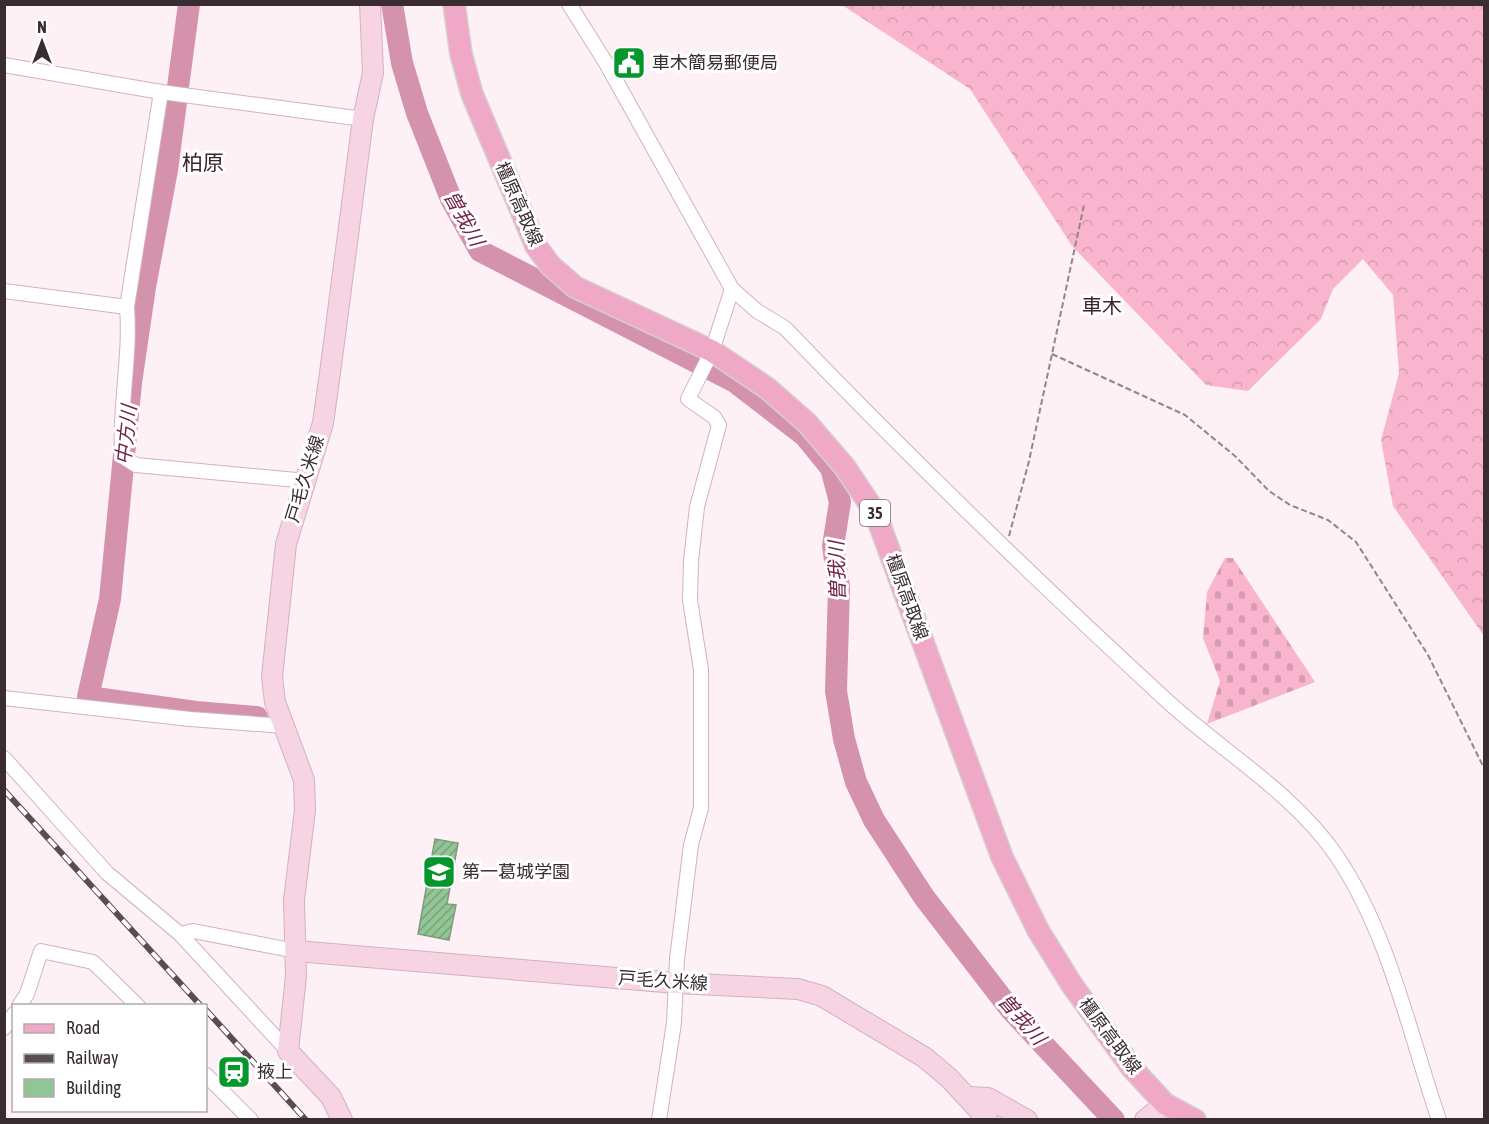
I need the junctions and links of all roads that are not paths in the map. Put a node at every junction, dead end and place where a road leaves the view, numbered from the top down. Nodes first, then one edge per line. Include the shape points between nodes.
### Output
1 (370, 4) edge
2 (454, 4) edge
3 (569, 4) edge
4 (4, 64) edge
5 (161, 92) junction
6 (363, 119) junction
7 (732, 289) junction
8 (4, 291) edge
9 (127, 307) junction
10 (712, 351) junction
11 (307, 480) junction
12 (4, 698) edge
13 (285, 726) junction
14 (4, 758) edge
15 (180, 934) junction
16 (296, 951) junction
17 (676, 983) junction
18 (20, 1004) edge
19 (137, 1004) edge
20 (288, 1051) junction
21 (207, 1076) edge
22 (969, 1097) junction
23 (1154, 1112) edge
24 (251, 1119) edge
25 (342, 1119) edge
26 (659, 1119) edge
27 (988, 1119) edge
28 (1027, 1119) edge
29 (1195, 1119) edge
30 (1439, 1119) edge

1 - 6 main road, 戸毛久米線 via 373,73
2 - 10 main road, 橿原高取線 / 35 via 472,94 536,246 550,265 575,288
3 - 7 street
4 - 5 street
5 - 6 street
5 - 9 street
6 - 11 main road, 戸毛久米線 via 323,423
7 - 10 street
7 - 30 street via 784,328 1006,550 1182,715 1274,789 1334,852 1350,876 1379,940
8 - 9 street
9 - 11 street via 122,456 136,465
10 - 17 street via 688,399 719,425 697,507 691,561 690,600 701,670 702,791 691,845
10 - 23 main road, 橿原高取線 / 35 via 767,388 807,423 844,465 875,512 1002,857 1072,986 1132,1068
11 - 13 main road, 戸毛久米線 via 286,544 275,635 272,677 275,702
12 - 13 street
13 - 16 main road, 戸毛久米線 via 304,780 305,810 294,900
14 - 15 street via 107,873
15 - 16 street via 193,931
15 - 20 street
16 - 17 main road, 戸毛久米線
16 - 20 main road, 戸毛久米線
17 - 22 main road, 戸毛久米線 via 798,989 822,996 924,1057
17 - 26 street
18 - 19 street via 27,994 41,951 50,951 93,962
20 - 25 main road via 331,1097
21 - 24 street
22 - 27 main road, 戸毛久米線
22 - 28 main road via 988,1098
23 - 29 main road, 橿原高取線 / 35

